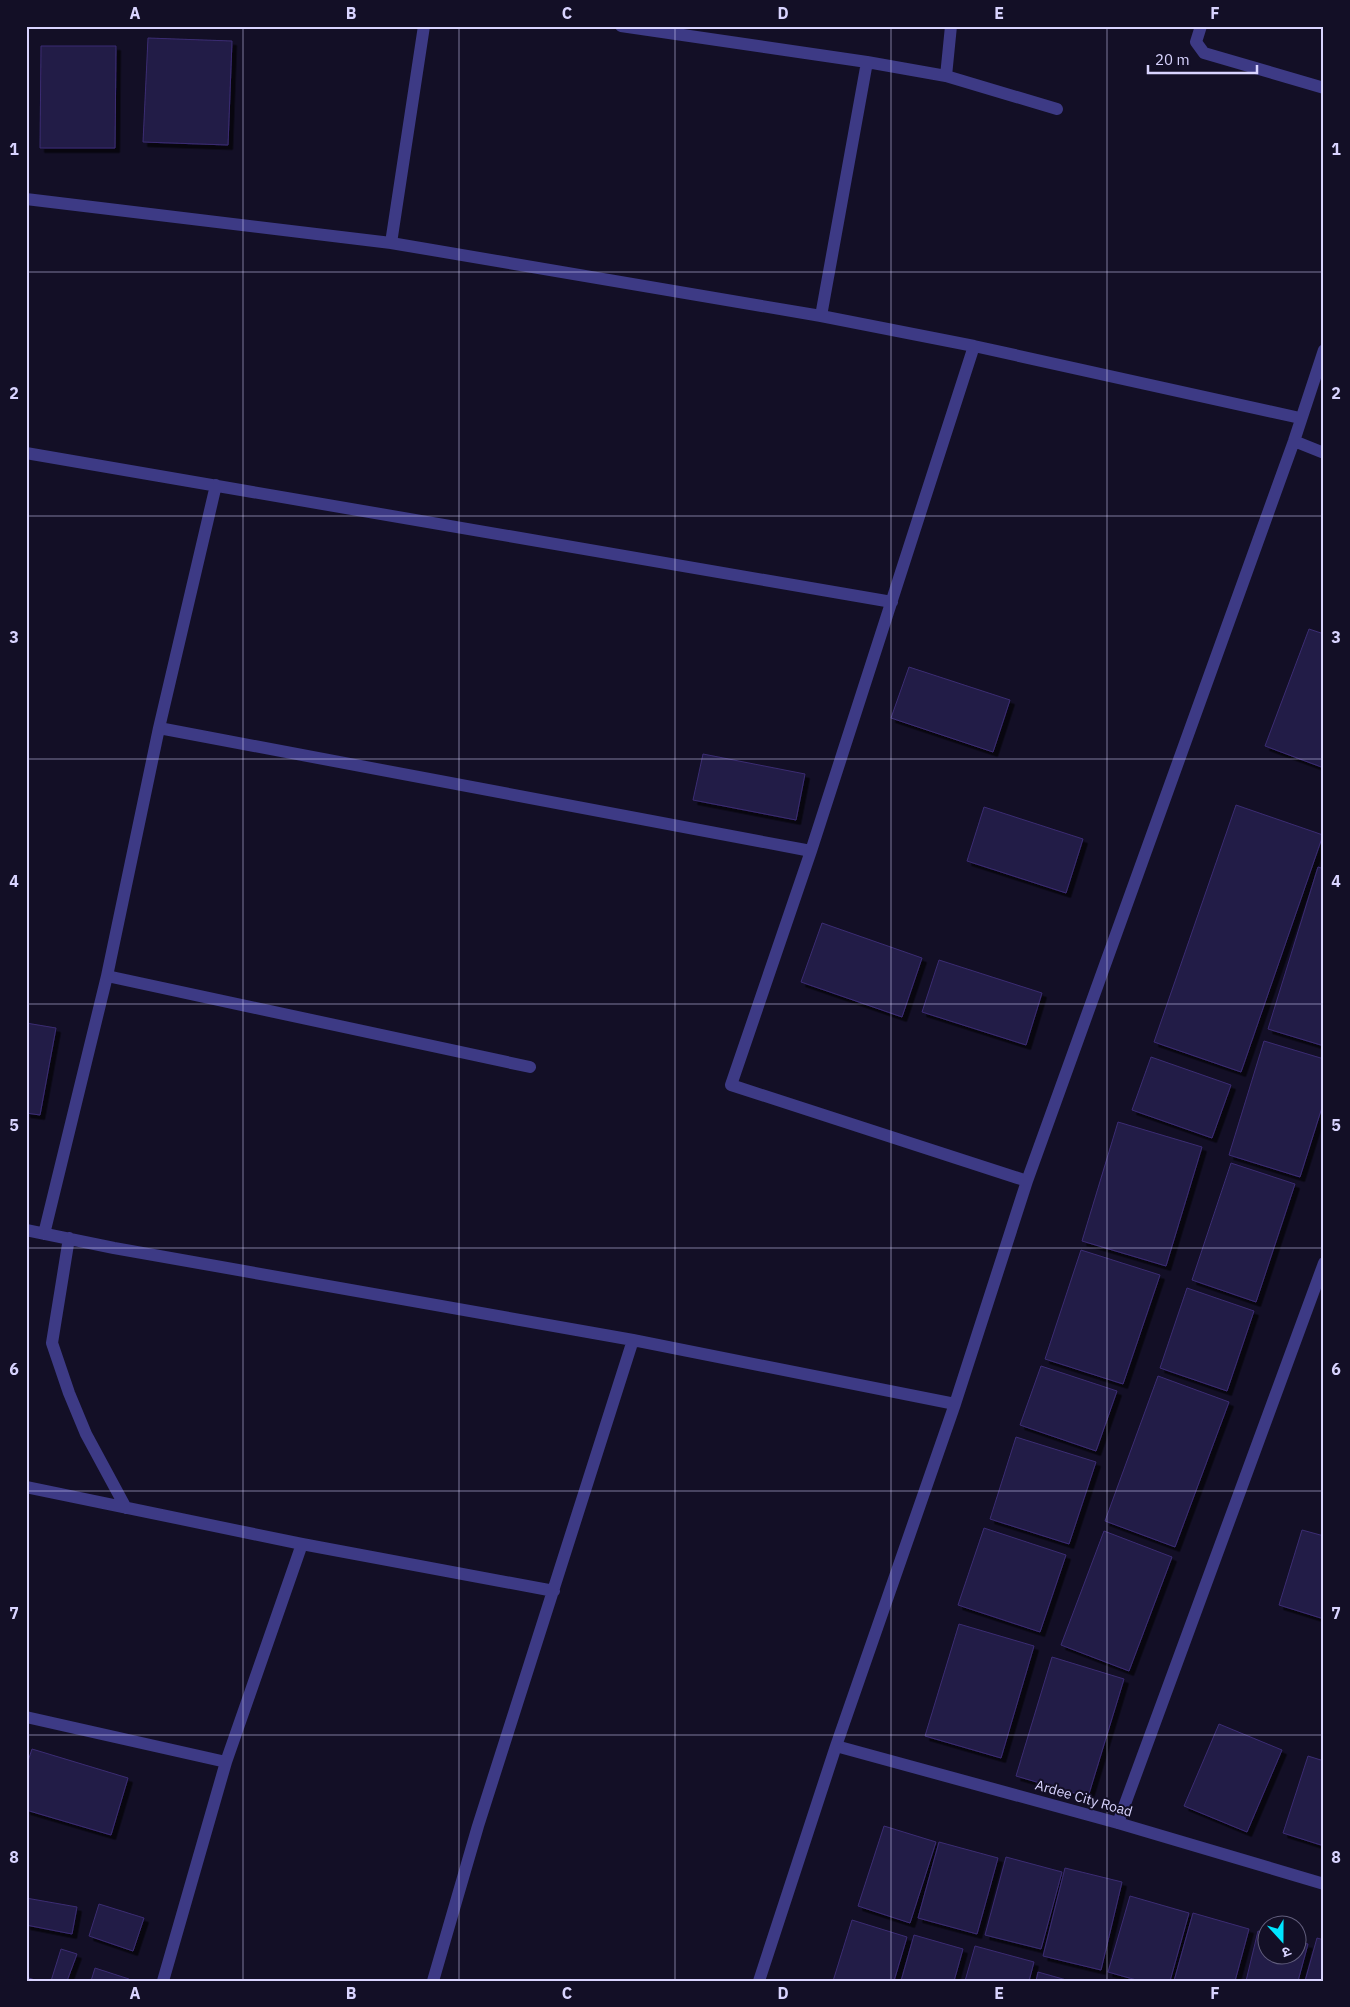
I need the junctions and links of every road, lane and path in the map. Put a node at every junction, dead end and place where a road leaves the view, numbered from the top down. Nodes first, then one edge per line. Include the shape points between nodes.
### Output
1 (424, 26) edge
2 (620, 26) edge
3 (951, 26) edge
4 (1200, 26) edge
5 (867, 62) junction
6 (946, 76) junction
7 (1324, 88) edge
8 (1057, 109) dead end
9 (26, 199) edge
10 (391, 243) junction
11 (821, 316) junction
12 (974, 346) junction
13 (1324, 350) edge
14 (1300, 418) junction
15 (1294, 441) junction
16 (1324, 452) edge
17 (26, 453) edge
18 (216, 485) junction
19 (892, 602) junction
20 (159, 728) junction
21 (811, 851) junction
22 (107, 976) junction
23 (530, 1067) dead end
24 (1028, 1181) junction
25 (26, 1230) edge
26 (44, 1234) junction
27 (69, 1238) junction
28 (1324, 1262) edge
29 (633, 1340) junction
30 (955, 1404) junction
31 (26, 1487) edge
32 (126, 1508) junction
33 (302, 1544) junction
34 (554, 1592) junction
35 (26, 1717) edge
36 (836, 1746) junction
37 (226, 1762) junction
38 (1118, 1823) junction
39 (1324, 1884) edge
40 (163, 1981) edge
41 (433, 1981) edge
42 (759, 1981) edge

1 - 10 street
2 - 5 street
3 - 6 street
4 - 7 street via 1196,42 1204,54
5 - 6 street
5 - 11 street
6 - 8 street
9 - 10 street
10 - 11 street
11 - 12 street
12 - 14 street
12 - 19 street
13 - 14 street
14 - 15 street
15 - 16 street
15 - 24 street
17 - 18 street
18 - 19 street
18 - 20 street
19 - 21 street
20 - 21 street
20 - 22 street
21 - 24 street via 730,1085
22 - 23 street
22 - 26 street
24 - 30 street
25 - 26 street
26 - 27 street
27 - 29 street
27 - 32 street via 52,1343 86,1434
28 - 38 street
29 - 30 street
29 - 34 street
30 - 36 street
31 - 32 street
32 - 33 street
33 - 34 street
33 - 37 street
34 - 41 street via 478,1826
35 - 37 street
36 - 38 street, Ardee City Road
36 - 42 street
37 - 40 street
38 - 39 street, Ardee City Road

